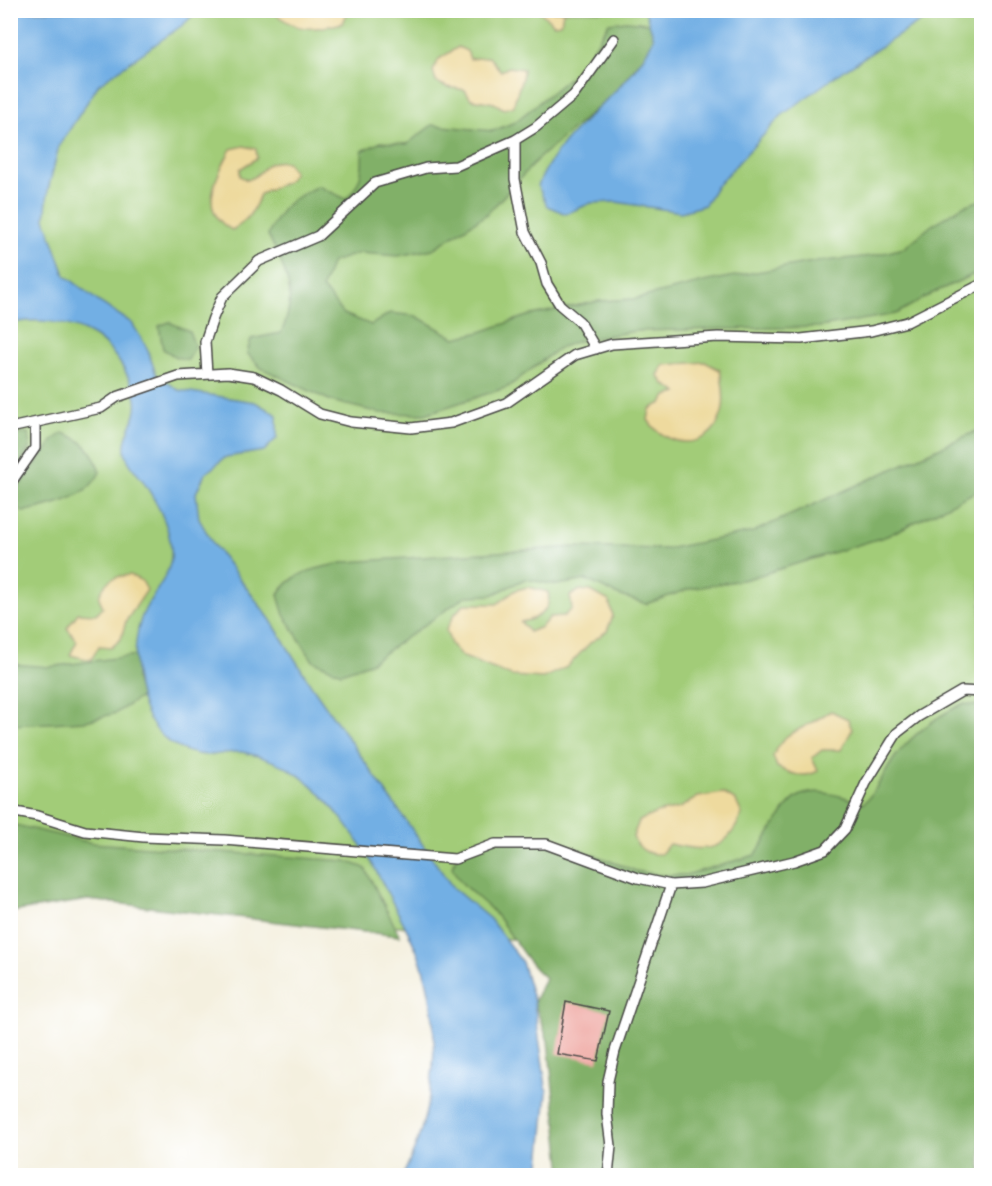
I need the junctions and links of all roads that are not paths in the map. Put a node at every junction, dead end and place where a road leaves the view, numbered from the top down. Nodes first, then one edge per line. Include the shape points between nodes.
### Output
1 (614, 39) dead end
2 (515, 140) junction
3 (981, 284) edge
4 (596, 349) junction
5 (207, 374) junction
6 (35, 424) junction
7 (10, 428) edge
8 (10, 484) edge
9 (981, 692) edge
10 (10, 811) edge
11 (671, 885) junction
12 (608, 1176) edge

1 - 2 lane via 574,95
2 - 4 lane via 515,179 525,232 547,284 560,305 580,322
2 - 5 lane via 456,166 426,168 375,183 318,236 259,261 222,297 206,342
3 - 4 lane via 907,322 871,331 801,339 677,339 612,344
4 - 5 lane via 575,355 507,403 451,423 411,429 320,414 254,377
5 - 6 lane via 178,376 117,397 101,408
6 - 7 lane
6 - 8 lane via 36,448
9 - 11 lane via 962,691 897,733 866,783 845,829 825,850 702,883
10 - 11 lane via 85,831 456,859 495,844 546,844 638,878
11 - 12 lane via 608,1082

